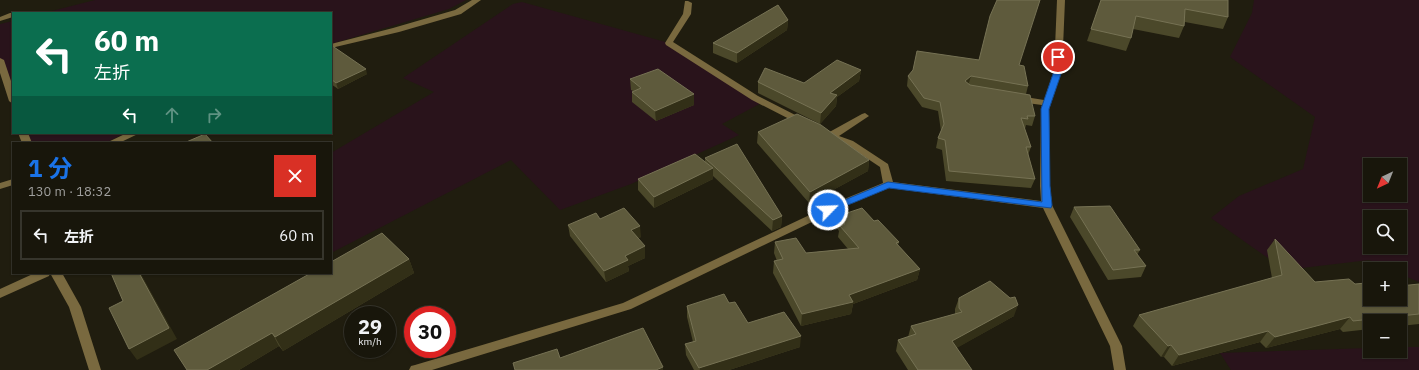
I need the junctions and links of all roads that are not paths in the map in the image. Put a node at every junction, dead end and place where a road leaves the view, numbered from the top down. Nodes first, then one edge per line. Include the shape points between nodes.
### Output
1 (477, 0) edge
2 (1061, 0) edge
3 (688, 3) dead end
4 (12, 15) edge
5 (0, 18) edge
6 (332, 46) edge
7 (0, 60) edge
8 (1007, 97) edge
9 (12, 98) edge
10 (1046, 103) junction
11 (866, 116) dead end
12 (809, 126) edge
13 (821, 132) edge
14 (133, 134) edge
15 (832, 136) junction
16 (113, 142) edge
17 (12, 182) edge
18 (888, 185) junction
19 (0, 186) edge
20 (1047, 205) junction
21 (43, 274) edge
22 (57, 274) edge
23 (0, 294) edge
24 (95, 370) edge
25 (415, 370) edge
26 (1120, 370) edge

1 - 6 street via 458,12
2 - 10 street via 1058,71
3 - 12 street via 687,14 669,43 755,98
4 - 5 street
7 - 9 street
8 - 10 street
10 - 20 street
11 - 15 street
13 - 15 street
14 - 16 street
15 - 18 street via 850,143 885,166
17 - 19 street
18 - 20 street
18 - 25 street via 841,204 627,306
20 - 26 street via 1116,346
21 - 23 street
22 - 24 street via 74,307

